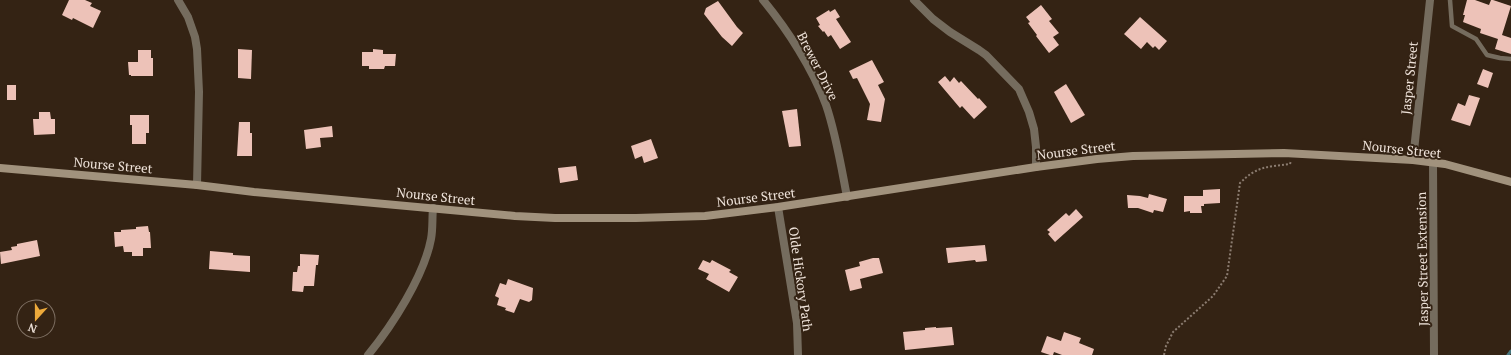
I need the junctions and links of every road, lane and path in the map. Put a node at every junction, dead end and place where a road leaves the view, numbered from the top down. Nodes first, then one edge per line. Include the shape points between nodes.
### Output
1 (178, 0) edge
2 (763, 0) edge
3 (914, 0) edge
4 (1430, 0) edge
5 (1450, 0) edge
6 (1511, 59) edge
7 (1295, 154) junction
8 (1413, 160) junction
9 (1433, 162) junction
10 (1036, 167) junction
11 (0, 168) edge
12 (1511, 182) edge
13 (197, 184) junction
14 (847, 197) junction
15 (778, 207) junction
16 (433, 208) junction
17 (368, 355) edge
18 (798, 355) edge
19 (1164, 355) edge
20 (1434, 355) edge

1 - 13 street via 188,17 197,49
2 - 14 street, Brewer Drive via 792,40 825,103
3 - 10 street via 950,32 983,52 1019,89 1034,129
4 - 8 street, Jasper Street
5 - 6 lane via 1452,26 1476,39 1487,55
7 - 8 main road, Nourse Street
7 - 10 main road, Nourse Street via 1133,156
7 - 19 path via 1290,164 1261,168 1240,183 1227,276 1213,296 1173,332
8 - 9 main road, Nourse Street
9 - 12 main road, Nourse Street
9 - 20 street, Jasper Street Extension
10 - 14 main road, Nourse Street
11 - 13 main road, Nourse Street
13 - 16 main road, Nourse Street via 254,192
14 - 15 main road, Nourse Street
15 - 16 main road, Nourse Street via 705,216 636,218 532,217
15 - 18 street, Olde Hickory Path via 797,323
16 - 17 street via 431,238 414,283 389,326

